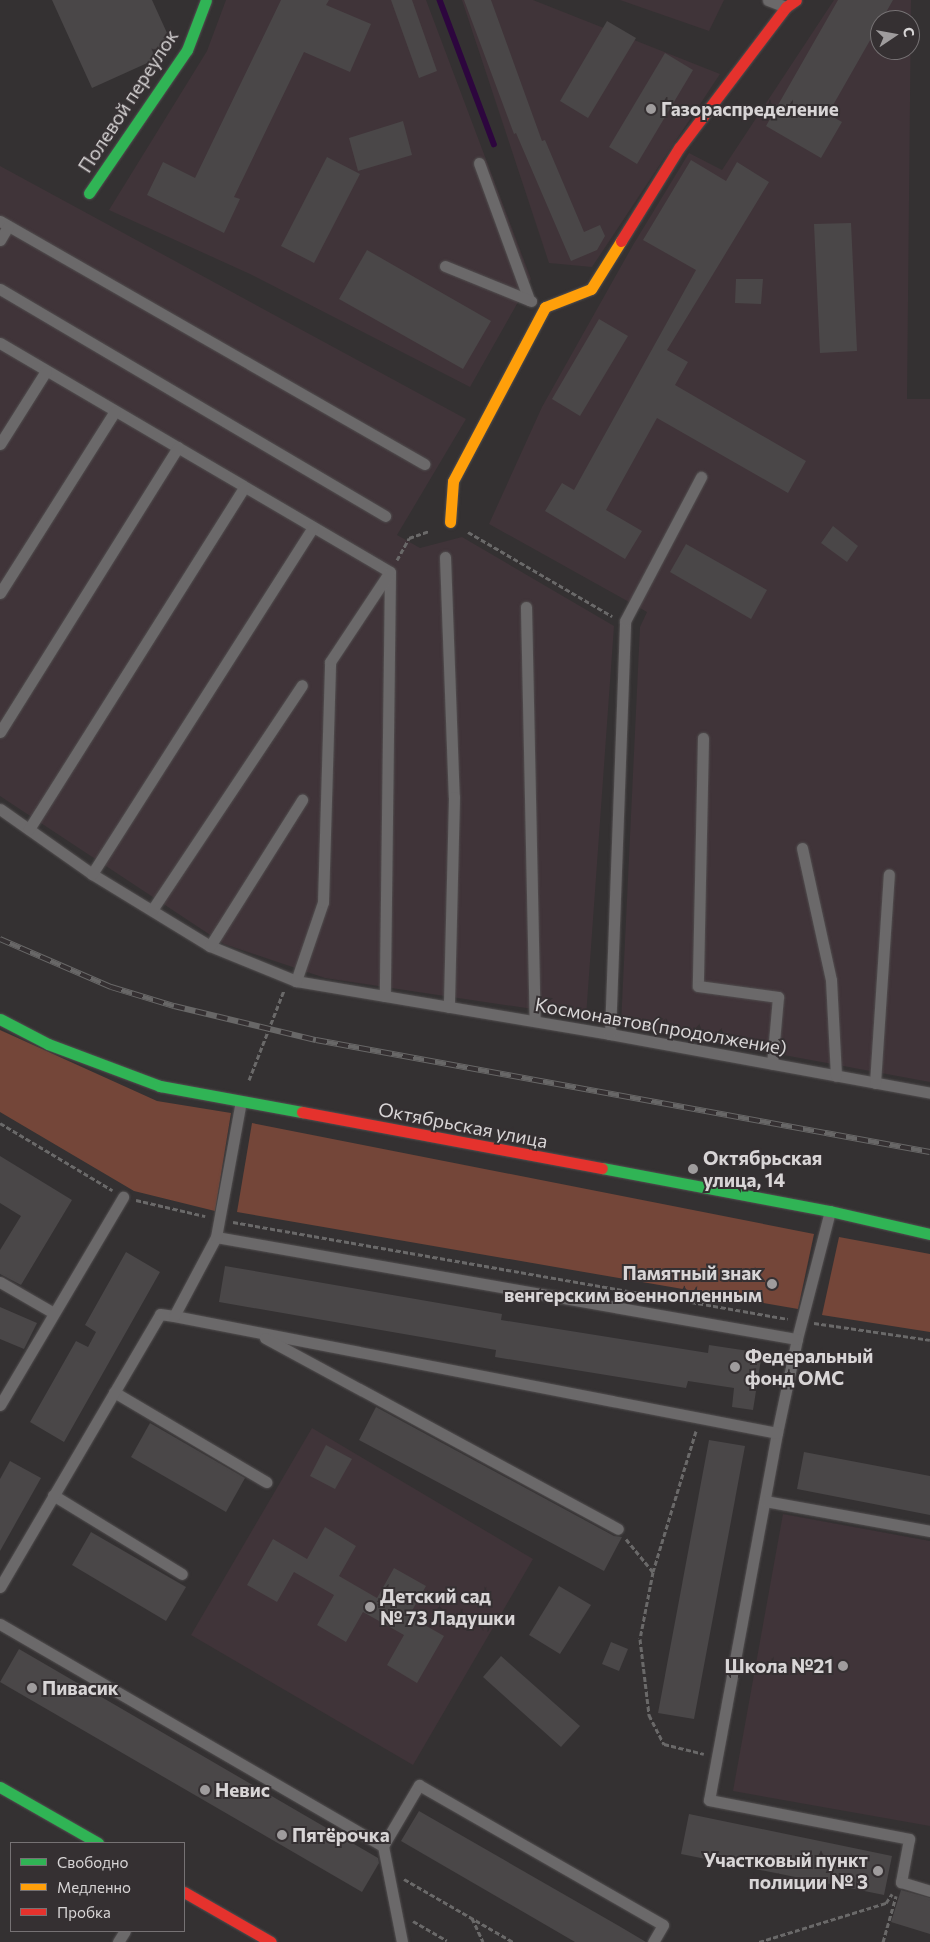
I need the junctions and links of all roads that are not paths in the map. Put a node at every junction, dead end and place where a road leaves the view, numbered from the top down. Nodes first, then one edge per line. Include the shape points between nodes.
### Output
1 (206, 0) edge
2 (768, 0) edge
3 (791, 3) edge
4 (479, 164) dead end
5 (89, 193) dead end
6 (4, 224) edge
7 (0, 240) edge
8 (445, 266) dead end
9 (0, 289) edge
10 (529, 300) junction
11 (545, 307) junction
12 (0, 343) edge
13 (46, 370) junction
14 (115, 411) junction
15 (0, 444) edge
16 (178, 447) junction
17 (424, 464) dead end
18 (702, 477) dead end
19 (244, 487) junction
20 (385, 516) dead end
21 (450, 522) road end
22 (313, 527) junction
23 (445, 557) dead end
24 (390, 572) junction
25 (0, 593) edge
26 (526, 607) dead end
27 (302, 685) dead end
28 (0, 732) edge
29 (703, 738) dead end
30 (302, 800) dead end
31 (0, 809) edge
32 (29, 829) junction
33 (802, 848) dead end
34 (92, 874) junction
35 (889, 874) dead end
36 (152, 910) junction
37 (210, 946) junction
38 (292, 980) junction
39 (385, 996) junction
40 (449, 1007) junction
41 (0, 1019) edge
42 (535, 1021) junction
43 (610, 1034) junction
44 (772, 1064) junction
45 (836, 1076) junction
46 (875, 1083) junction
47 (930, 1093) edge
48 (241, 1101) junction
49 (123, 1197) road end
50 (830, 1211) junction
51 (930, 1234) edge
52 (216, 1237) junction
53 (0, 1282) edge
54 (54, 1313) junction
55 (174, 1316) junction
56 (255, 1332) junction
57 (797, 1339) junction
58 (114, 1392) junction
59 (0, 1405) edge
60 (776, 1433) junction
61 (266, 1482) dead end
62 (53, 1495) junction
63 (765, 1501) junction
64 (618, 1529) road end
65 (930, 1531) edge
66 (182, 1574) dead end
67 (0, 1586) edge
68 (0, 1624) edge
69 (0, 1787) edge
70 (96, 1842) edge
71 (383, 1846) junction
72 (930, 1891) edge
73 (185, 1893) edge
74 (271, 1942) edge
75 (402, 1942) edge
76 (653, 1942) edge

1 - 5 main road, Полевой переулок via 187,50
2 - 3 lane
3 - 11 main road via 679,148 591,289
4 - 10 lane
6 - 7 lane
6 - 17 lane
8 - 10 lane
9 - 20 lane
10 - 11 lane
11 - 21 main road via 453,481
12 - 13 lane
13 - 14 lane
13 - 15 lane
14 - 16 lane
14 - 25 lane
16 - 19 lane
16 - 28 lane
18 - 43 lane via 625,624
19 - 22 lane
19 - 32 lane
22 - 24 lane
22 - 34 lane
23 - 40 lane via 454,796
24 - 38 lane via 330,662 323,902
24 - 39 lane
26 - 42 lane
27 - 36 lane
29 - 44 lane via 698,986 778,997
30 - 37 lane
31 - 32 lane, Космонавтов(продолжение)
32 - 34 lane, Космонавтов(продолжение)
33 - 45 lane via 830,980
34 - 36 lane, Космонавтов(продолжение)
35 - 46 lane
36 - 37 lane, Космонавтов(продолжение)
37 - 38 lane, Космонавтов(продолжение)
38 - 39 lane, Космонавтов(продолжение)
39 - 40 lane, Космонавтов(продолжение)
40 - 42 lane, Космонавтов(продолжение)
41 - 48 main road, Октябрьская улица via 48,1044 160,1086
42 - 43 lane, Космонавтов(продолжение)
43 - 44 lane, Космонавтов(продолжение)
44 - 45 lane, Космонавтов(продолжение)
45 - 46 lane, Космонавтов(продолжение)
46 - 47 lane, Космонавтов(продолжение)
48 - 50 main road, Октябрьская улица
48 - 52 lane
49 - 54 lane
50 - 51 main road, Октябрьская улица
50 - 57 lane
52 - 55 lane
52 - 57 lane
53 - 54 lane
54 - 59 lane
55 - 56 lane
55 - 58 lane via 160,1314
56 - 60 lane
56 - 64 lane
57 - 60 lane
58 - 61 lane
58 - 62 lane
60 - 63 lane
62 - 66 lane
62 - 67 lane
63 - 65 lane
63 - 72 lane via 709,1800 909,1839 900,1882
68 - 71 lane
69 - 70 main road
71 - 75 lane
71 - 76 lane via 419,1785 663,1925
73 - 74 main road

